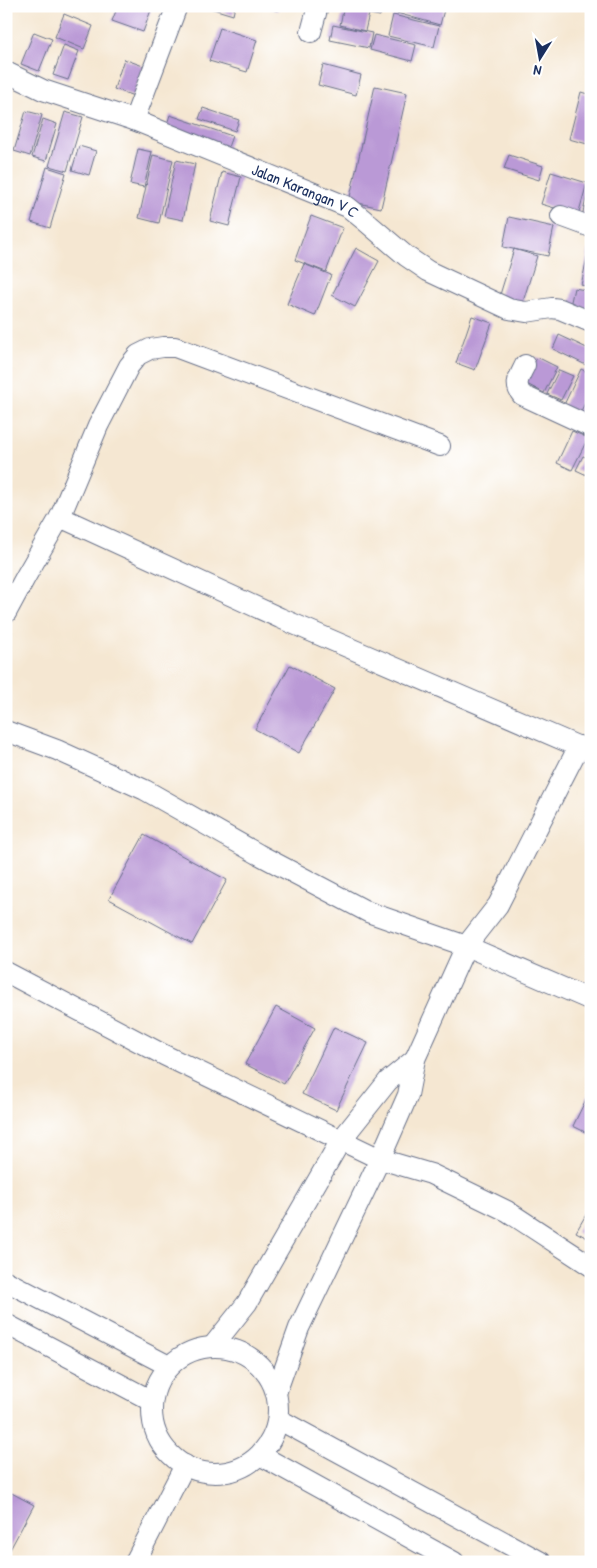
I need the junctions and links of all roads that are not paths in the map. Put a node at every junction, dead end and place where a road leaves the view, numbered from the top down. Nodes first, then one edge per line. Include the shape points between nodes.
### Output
1 (177, 6) edge
2 (318, 6) edge
3 (311, 32) dead end
4 (6, 72) edge
5 (134, 120) junction
6 (561, 216) dead end
7 (591, 227) edge
8 (591, 322) edge
9 (525, 365) dead end
10 (591, 427) edge
11 (440, 446) dead end
12 (60, 517) junction
13 (6, 613) edge
14 (6, 730) edge
15 (585, 749) edge
16 (466, 946) junction
17 (6, 972) edge
18 (591, 1000) edge
19 (415, 1059) junction
20 (341, 1140) junction
21 (380, 1159) junction
22 (591, 1266) edge
23 (6, 1281) edge
24 (6, 1324) edge
25 (212, 1347) junction
26 (169, 1366) junction
27 (276, 1393) junction
28 (152, 1401) junction
29 (278, 1419) junction
30 (260, 1455) junction
31 (185, 1466) junction
32 (135, 1562) edge
33 (454, 1562) edge
34 (541, 1562) edge

1 - 5 street
2 - 3 street
4 - 5 street, Jalan Karangan V C via 43,90
5 - 8 street, Jalan Karangan V C via 348,208 428,271 509,309 526,312 560,309
6 - 7 street
9 - 10 street via 517,385 522,395
11 - 12 street via 174,347 150,349 138,355 129,366 98,426
12 - 13 street
12 - 15 street via 280,618
14 - 16 street via 145,790 368,912
15 - 16 street via 498,905
16 - 18 street
16 - 19 street
17 - 20 street via 164,1055
19 - 20 street via 388,1081
19 - 21 street via 408,1095
20 - 21 street
20 - 25 street via 247,1303
21 - 22 street via 431,1174 507,1211
21 - 27 street via 299,1328
23 - 26 street
24 - 28 street
25 - 26 street via 189,1352
25 - 27 street via 240,1352 263,1369
26 - 28 street
27 - 29 street
28 - 31 street via 157,1434 165,1449
29 - 30 street via 272,1439
29 - 34 street
30 - 31 street via 237,1469 211,1473
30 - 33 street
31 - 32 street

